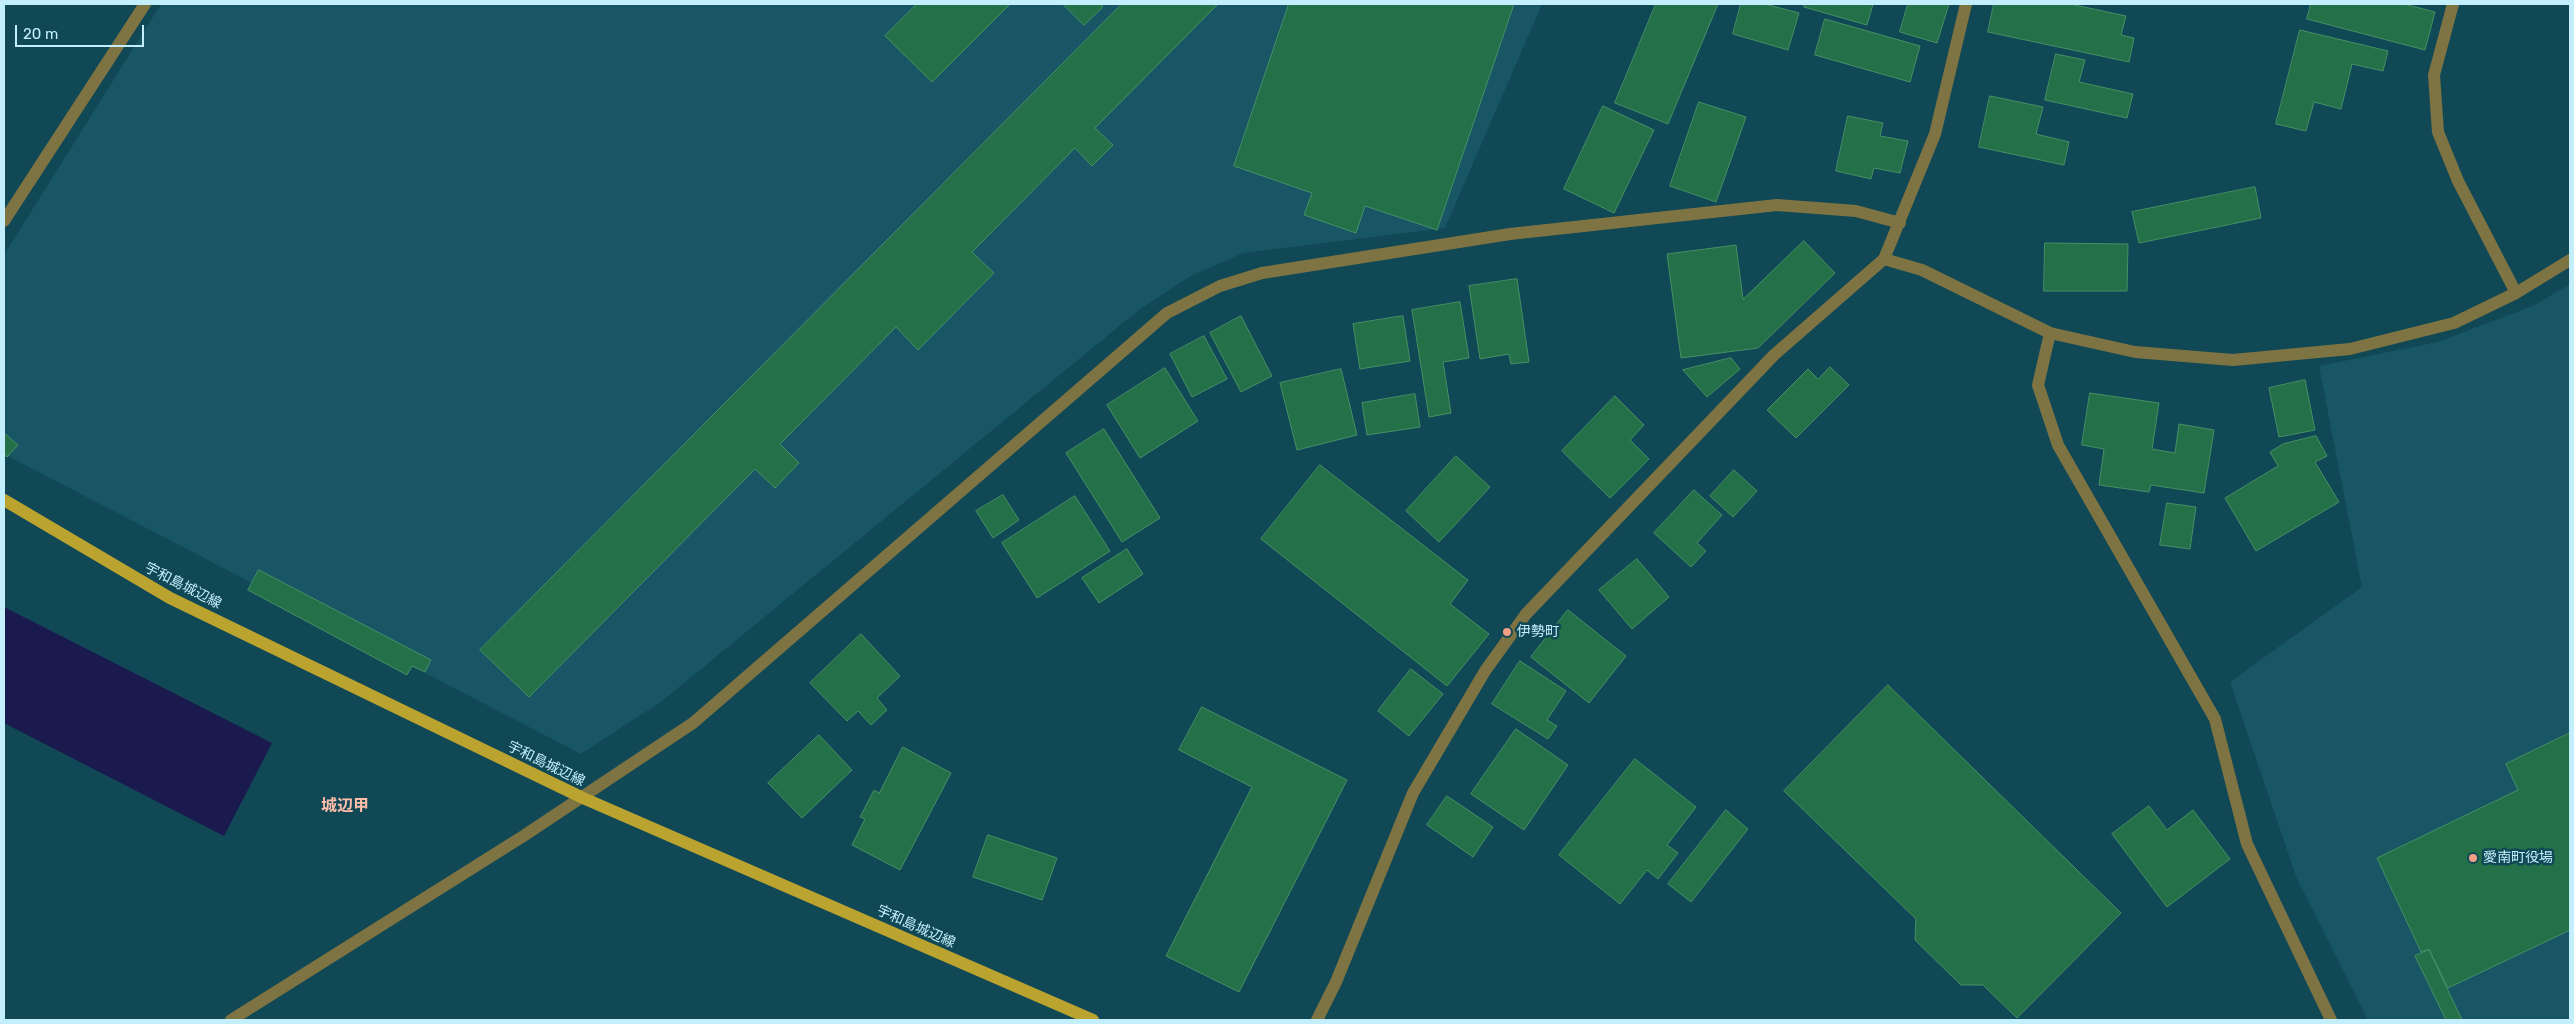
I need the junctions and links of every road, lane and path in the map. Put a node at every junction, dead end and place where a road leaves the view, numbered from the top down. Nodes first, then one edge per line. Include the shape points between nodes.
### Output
1 (145, 4) edge
2 (1966, 4) edge
3 (2453, 4) edge
4 (4, 221) edge
5 (1900, 223) junction
6 (1884, 259) junction
7 (2570, 260) edge
8 (2516, 293) junction
9 (2050, 333) junction
10 (4, 500) edge
11 (583, 798) junction
12 (231, 1020) edge
13 (1092, 1020) edge
14 (1317, 1020) edge
15 (2331, 1020) edge

1 - 4 street
2 - 5 street via 1935,134
3 - 8 street via 2434,74 2438,132 2458,181
5 - 6 street
5 - 11 street via 1856,211 1777,205 1510,234 1262,273 1220,286 1167,313 692,723
6 - 9 street via 1922,270
6 - 14 street via 1774,355 1526,614 1485,671 1413,793 1336,982
7 - 8 street
8 - 9 street via 2454,324 2350,349 2233,360 2135,352
9 - 15 street via 2038,385 2058,445 2215,719 2247,844
10 - 11 main road, 宇和島城辺線 via 170,598
11 - 12 street
11 - 13 main road, 宇和島城辺線

